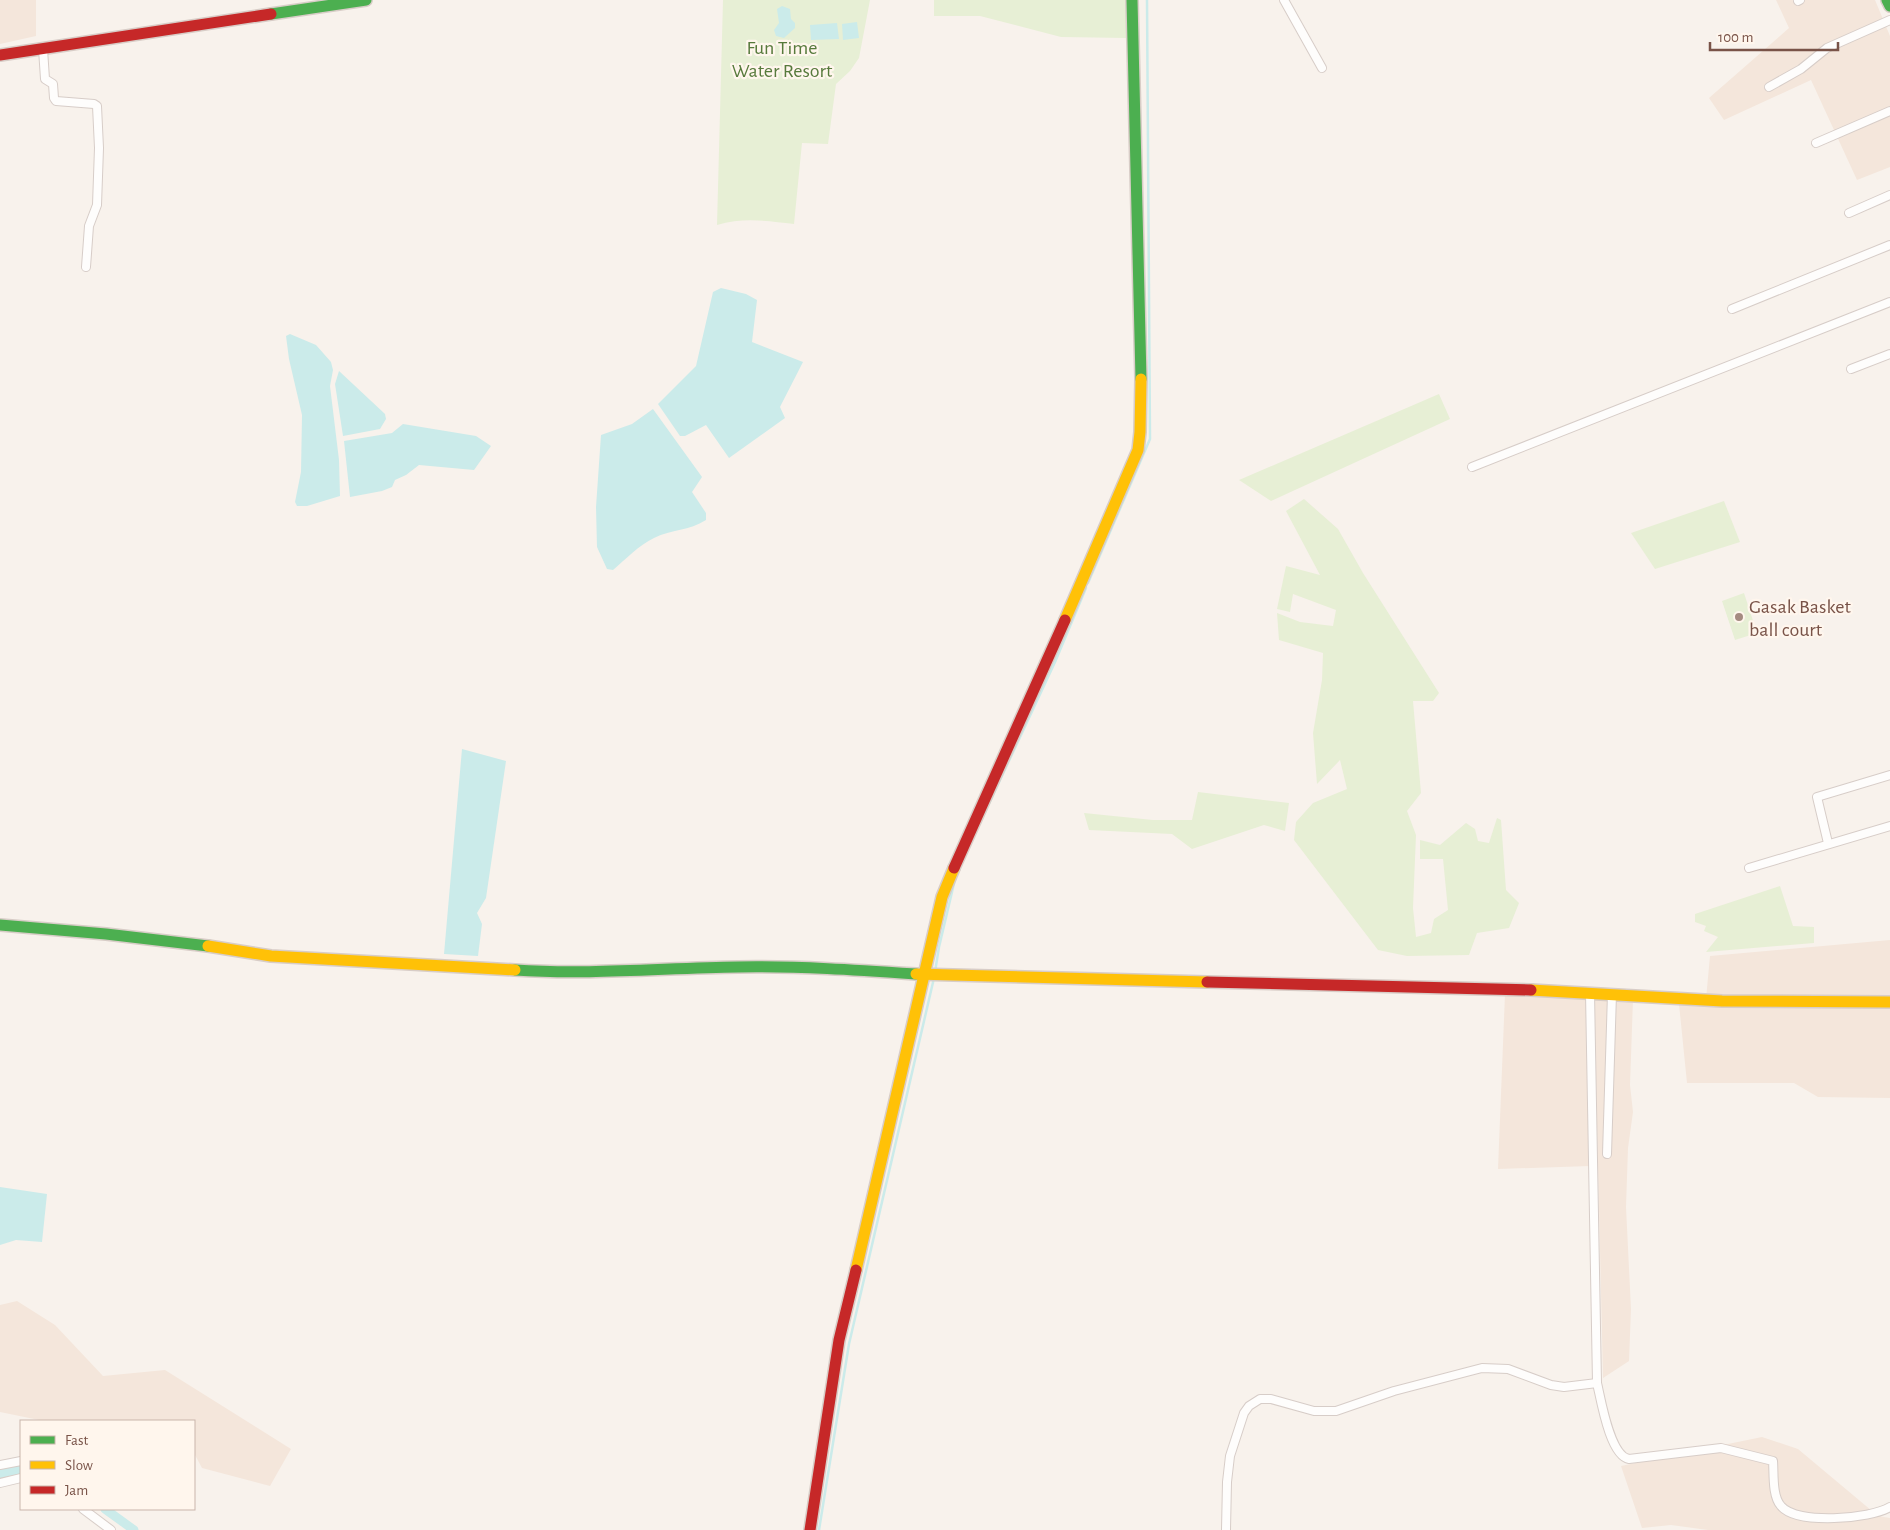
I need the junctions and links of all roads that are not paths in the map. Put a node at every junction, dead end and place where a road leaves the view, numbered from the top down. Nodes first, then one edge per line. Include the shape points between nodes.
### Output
1 (366, 0) edge
2 (1132, 0) edge
3 (1284, 0) edge
4 (1887, 0) edge
5 (1890, 6) edge
6 (1890, 20) edge
7 (43, 48) junction
8 (0, 55) edge
9 (1322, 68) dead end
10 (1769, 87) dead end
11 (1890, 111) edge
12 (1816, 143) dead end
13 (1890, 195) edge
14 (1848, 213) dead end
15 (1890, 245) edge
16 (86, 267) dead end
17 (1890, 302) edge
18 (1732, 309) dead end
19 (1890, 354) edge
20 (1851, 369) dead end
21 (1472, 467) dead end
22 (1890, 775) edge
23 (1890, 826) edge
24 (1828, 843) junction
25 (1749, 868) dead end
26 (0, 925) edge
27 (930, 975) junction
28 (1590, 993) junction
29 (1612, 994) junction
30 (1890, 1002) edge
31 (1607, 1154) dead end
32 (1597, 1383) junction
33 (20, 1461) edge
34 (0, 1465) edge
35 (20, 1478) edge
36 (0, 1483) edge
37 (1890, 1507) edge
38 (84, 1510) edge
39 (111, 1530) edge
40 (810, 1530) edge
41 (1226, 1530) edge

1 - 7 street
2 - 27 street via 1141,348 1138,450 950,876 942,897
3 - 9 street
4 - 5 street
6 - 10 street via 1827,48 1801,69
7 - 8 street
7 - 16 street via 45,79 53,84 56,101 97,106 98,205 89,226
11 - 12 street
13 - 14 street
15 - 18 street
17 - 21 street
19 - 20 street
22 - 24 street via 1817,797
23 - 24 street
24 - 25 street
26 - 27 street via 133,937 271,956 526,971 739,966
27 - 28 street
27 - 40 street via 839,1340
28 - 29 street
28 - 32 street
29 - 30 street via 1722,1001
29 - 31 street
32 - 37 street via 1607,1424 1616,1447 1625,1459 1721,1448 1773,1460 1778,1502 1797,1516 1858,1516 1879,1513
32 - 41 street via 1564,1387 1508,1369 1482,1368 1394,1391 1336,1411 1314,1412 1271,1399 1260,1400 1244,1412 1230,1456 1226,1482
33 - 34 street
35 - 36 street
38 - 39 street

